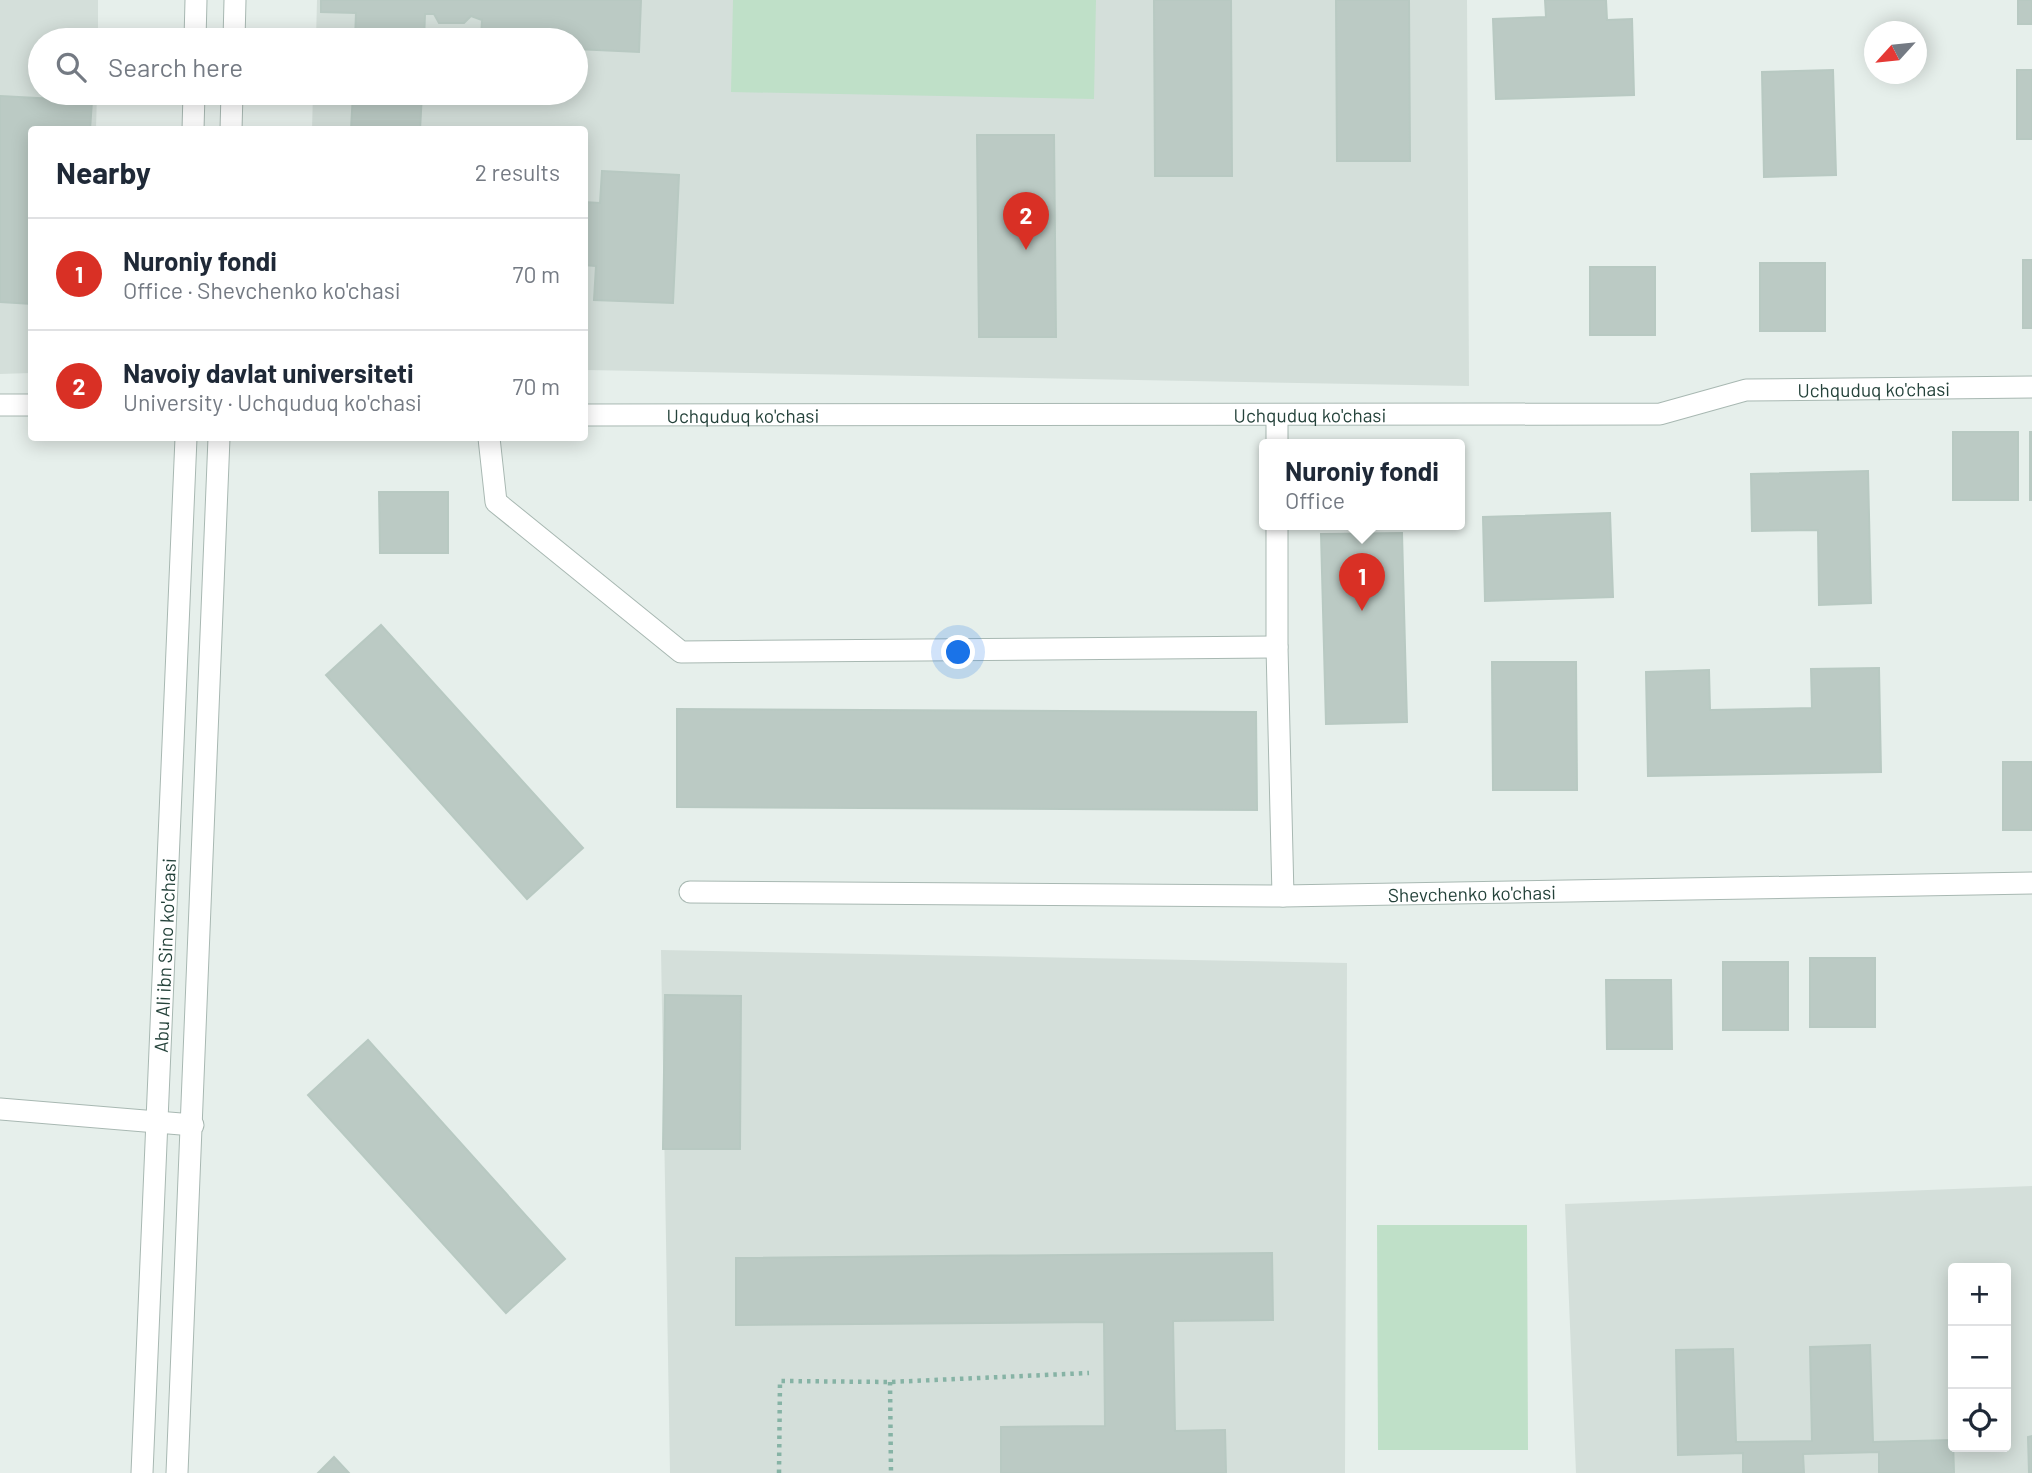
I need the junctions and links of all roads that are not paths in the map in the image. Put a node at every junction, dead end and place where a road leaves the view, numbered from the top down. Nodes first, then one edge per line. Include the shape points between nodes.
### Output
1 (196, 0) edge
2 (235, 0) edge
3 (195, 28) edge
4 (234, 28) edge
5 (194, 105) edge
6 (232, 105) edge
7 (193, 126) edge
8 (231, 126) edge
9 (2032, 387) edge
10 (0, 405) edge
11 (28, 405) edge
12 (588, 415) edge
13 (1277, 415) junction
14 (1277, 439) edge
15 (186, 441) edge
16 (219, 441) edge
17 (489, 441) edge
18 (1277, 530) edge
19 (1277, 647) junction
20 (2032, 883) edge
21 (690, 892) dead end
22 (1283, 895) junction
23 (0, 1110) edge
24 (156, 1122) junction
25 (193, 1125) junction
26 (142, 1473) edge
27 (177, 1473) edge

1 - 3 street
2 - 4 street
5 - 7 street
6 - 8 street
9 - 13 street, Uchquduq ko'chasi via 1746,390 1660,414
10 - 11 street
12 - 13 street, Uchquduq ko'chasi
13 - 14 street
15 - 24 street, Abu Ali ibn Sino ko'chasi
16 - 25 street, Abu Ali ibn Sino ko'chasi
17 - 19 street via 496,502 681,652
18 - 19 street
19 - 22 street
20 - 22 street, Shevchenko ko'chasi
21 - 22 street, Shevchenko ko'chasi
23 - 24 street
24 - 25 street
24 - 26 street, Abu Ali ibn Sino ko'chasi
25 - 27 street, Abu Ali ibn Sino ko'chasi

